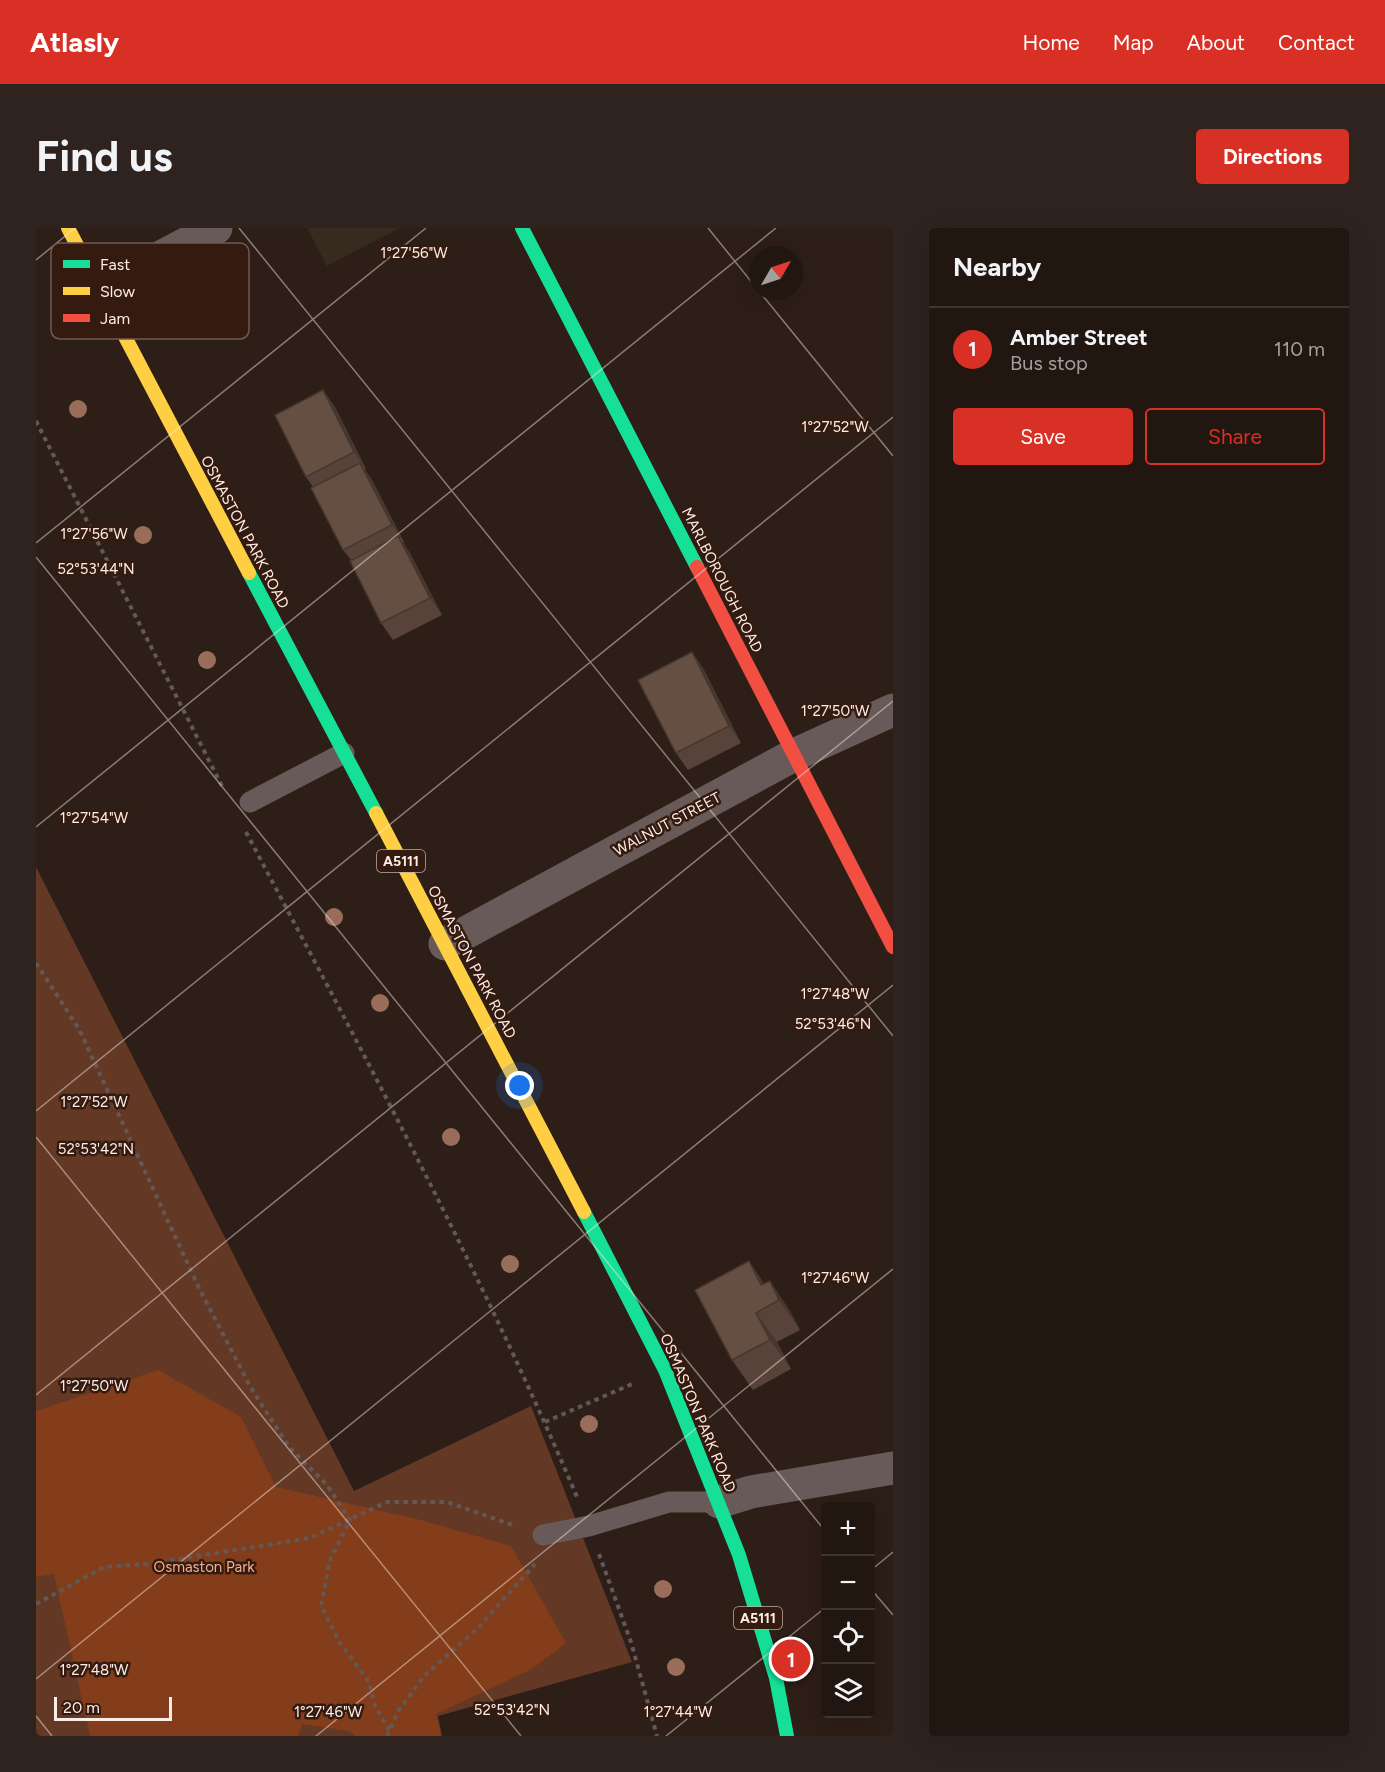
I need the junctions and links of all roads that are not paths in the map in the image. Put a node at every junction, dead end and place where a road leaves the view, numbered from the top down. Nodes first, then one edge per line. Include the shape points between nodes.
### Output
1 (68, 228) edge
2 (216, 228) edge
3 (522, 228) edge
4 (76, 243) edge
5 (187, 243) edge
6 (126, 339) edge
7 (893, 710) edge
8 (344, 753) junction
9 (794, 755) junction
10 (249, 802) dead end
11 (445, 944) junction
12 (893, 947) edge
13 (893, 1468) edge
14 (718, 1502) junction
15 (543, 1535) road end
16 (787, 1736) edge

1 - 4 main road, OSMASTON PARK ROAD / A5111
2 - 5 street
3 - 9 main road, MARLBOROUGH ROAD
6 - 8 main road, OSMASTON PARK ROAD / A5111
7 - 9 street, WALNUT STREET
8 - 10 lane
8 - 11 main road, OSMASTON PARK ROAD / A5111
9 - 11 street, WALNUT STREET
9 - 12 main road, MARLBOROUGH ROAD
11 - 14 main road, OSMASTON PARK ROAD / A5111 via 665,1370
13 - 14 street via 751,1492
14 - 15 lane via 669,1502
14 - 16 main road, OSMASTON PARK ROAD / A5111 via 739,1555 773,1667

